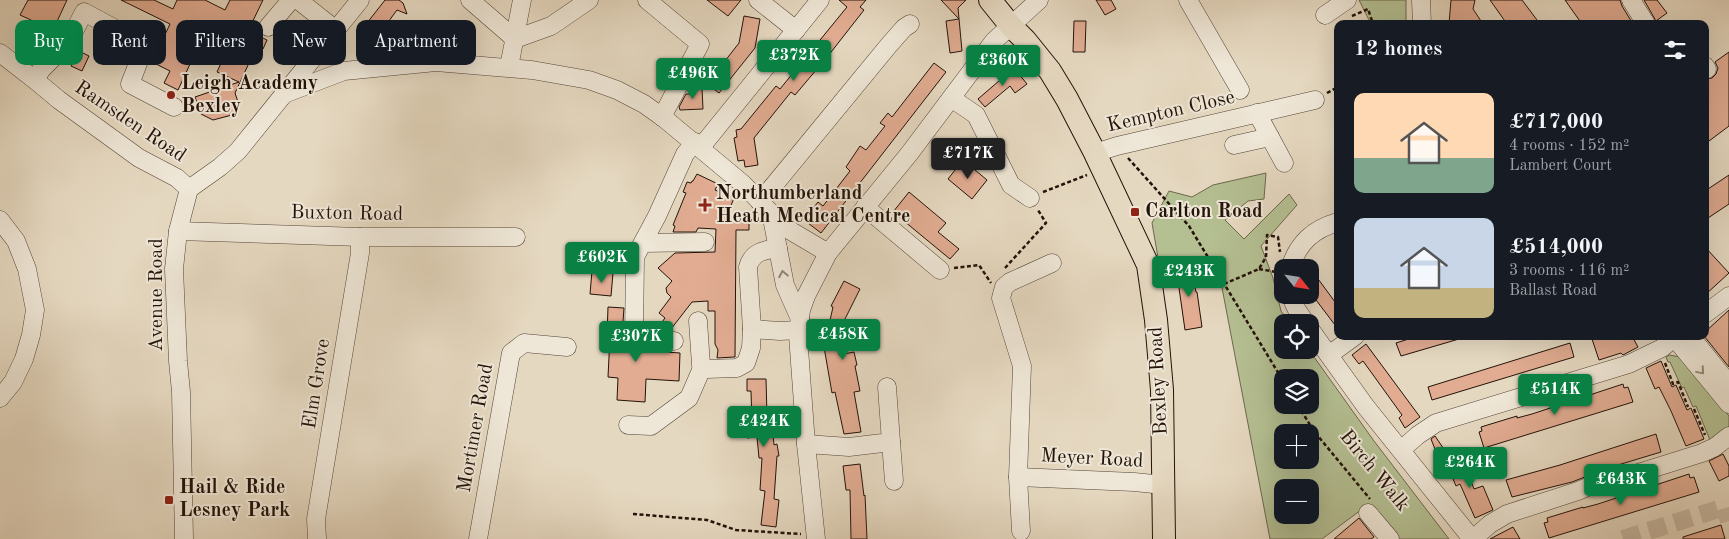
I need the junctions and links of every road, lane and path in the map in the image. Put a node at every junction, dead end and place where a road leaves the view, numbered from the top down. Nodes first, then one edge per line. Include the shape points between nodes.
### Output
1 (291, 0) edge
2 (298, 0) edge
3 (360, 0) edge
4 (470, 0) edge
5 (522, 0) edge
6 (588, 0) edge
7 (647, 0) edge
8 (758, 0) edge
9 (820, 0) edge
10 (990, 0) edge
11 (1039, 0) edge
12 (1188, 0) edge
13 (1420, 0) edge
14 (1631, 0) edge
15 (1337, 7) edge
16 (323, 20) edge
17 (344, 20) edge
18 (1372, 20) edge
19 (1422, 20) edge
20 (1644, 20) edge
21 (910, 24) dead end
22 (1011, 26) junction
23 (268, 27) dead end
24 (796, 30) junction
25 (515, 39) junction
26 (0, 53) edge
27 (307, 65) edge
28 (337, 65) edge
29 (509, 67) junction
30 (344, 72) junction
31 (36, 80) junction
32 (1240, 90) dead end
33 (284, 94) junction
34 (951, 98) junction
35 (1315, 100) dead end
36 (174, 107) dead end
37 (1257, 113) junction
38 (662, 117) junction
39 (1270, 137) junction
40 (698, 145) junction
41 (1234, 145) dead end
42 (1117, 146) junction
43 (1099, 161) junction
44 (1284, 163) dead end
45 (189, 189) junction
46 (1030, 198) joint
47 (765, 208) junction
48 (865, 208) junction
49 (0, 220) edge
50 (1046, 223) dead end
51 (1334, 224) edge
52 (178, 232) junction
53 (360, 237) junction
54 (516, 237) dead end
55 (705, 242) dead end
56 (643, 243) junction
57 (778, 248) junction
58 (828, 253) junction
59 (1284, 259) edge
60 (1288, 259) edge
61 (1052, 263) dead end
62 (1006, 266) dead end
63 (1258, 269) junction
64 (940, 270) joint
65 (1274, 272) edge
66 (991, 282) dead end
67 (1224, 284) junction
68 (1729, 296) edge
69 (1709, 311) edge
70 (698, 321) dead end
71 (799, 325) junction
72 (752, 329) junction
73 (1350, 340) edge
74 (1674, 340) edge
75 (1680, 340) edge
76 (1681, 340) edge
77 (674, 341) dead end
78 (1319, 341) edge
79 (566, 347) dead end
80 (1329, 355) junction
81 (1662, 357) dead end
82 (702, 368) junction
83 (1276, 369) edge
84 (1729, 384) edge
85 (887, 387) dead end
86 (0, 398) edge
87 (1729, 404) edge
88 (1688, 407) dead end
89 (1694, 409) dead end
90 (1303, 414) edge
91 (628, 425) dead end
92 (1729, 436) edge
93 (890, 442) junction
94 (1708, 442) dead end
95 (806, 444) junction
96 (1400, 450) junction
97 (1018, 477) junction
98 (894, 481) dead end
99 (1164, 485) junction
100 (1370, 508) joint
101 (633, 514) dead end
102 (1022, 531) dead end
103 (815, 536) edge
104 (184, 539) edge
105 (317, 539) edge
106 (478, 539) edge
107 (1164, 539) edge
108 (1390, 539) edge
109 (1473, 539) edge

1 - 23 street
2 - 16 street
3 - 17 street
4 - 25 street
5 - 25 street
6 - 25 street via 551,26
7 - 38 street via 700,44
8 - 24 street
9 - 24 street
10 - 22 main road, Bexley Road
11 - 22 street
12 - 32 street
13 - 19 street
14 - 20 street
15 - 18 path via 1349,17 1368,9
21 - 47 street via 889,45
22 - 34 street via 994,41
22 - 43 main road, Bexley Road via 1050,71
24 - 40 street
25 - 29 street
26 - 31 street, Ramsden Road
27 - 33 street
28 - 30 street
29 - 30 street via 436,62
29 - 38 street via 589,80 617,90
30 - 33 street
31 - 36 street via 41,70 68,43 84,12 145,45 130,84
31 - 45 street, Ramsden Road via 131,152 177,178
33 - 45 street via 238,151
34 - 46 street via 976,115 1012,185
34 - 48 street
35 - 37 street, Kempton Close
37 - 39 street, Kempton Close
37 - 42 street, Kempton Close
38 - 40 street
39 - 41 street
39 - 44 street, Kempton Close
40 - 47 street
40 - 56 street via 685,154
42 - 43 street, Kempton Close
42 - 67 path via 1189,226
43 - 46 path via 1077,178
43 - 99 main road, Bexley Road via 1148,265 1162,390
45 - 52 street, Avenue Road
47 - 57 street
47 - 58 street via 791,231
48 - 58 street
48 - 64 street
49 - 86 street via 16,241 27,269 35,310 24,359 13,382
50 - 62 path
51 - 60 street via 1304,240
52 - 53 street, Buxton Road
52 - 104 street, Avenue Road via 174,269
53 - 54 street, Buxton Road
53 - 105 street, Elm Grove via 316,519
55 - 56 street
56 - 77 street via 635,257 634,337
71 -> 57 street via 785,285
57 - 72 street via 756,254 748,267
58 - 71 street via 806,296
59 - 63 path via 1278,236 1267,235 1266,257
61 - 97 street, Meyer Road via 1010,282 1004,287 1001,298 1022,366
63 - 65 path
63 - 67 path
64 - 66 path via 979,265
67 - 83 path
68 - 69 street
70 - 82 street
71 - 72 street via 780,331
71 - 95 street
72 - 82 street via 746,363 737,368
73 - 80 street
74 - 96 street via 1629,364 1436,423
75 -> 87 street
76 - 84 street
78 - 80 street
79 - 106 street, Mortimer Road via 524,343 511,354
80 - 96 street
81 - 88 path via 1674,384 1678,382
82 - 91 street via 689,398 651,426
85 - 93 street
89 - 94 path
90 - 100 path, Birch Walk
92 - 109 street via 1715,447 1682,460 1592,485 1507,514
93 - 95 street via 849,447
93 - 98 street
95 - 103 street
96 - 109 street
97 - 99 street, Meyer Road
97 - 102 street, Meyer Road
99 - 107 main road, Bexley Road
100 - 108 street, Birch Walk
101 - 103 path via 708,520 736,530

